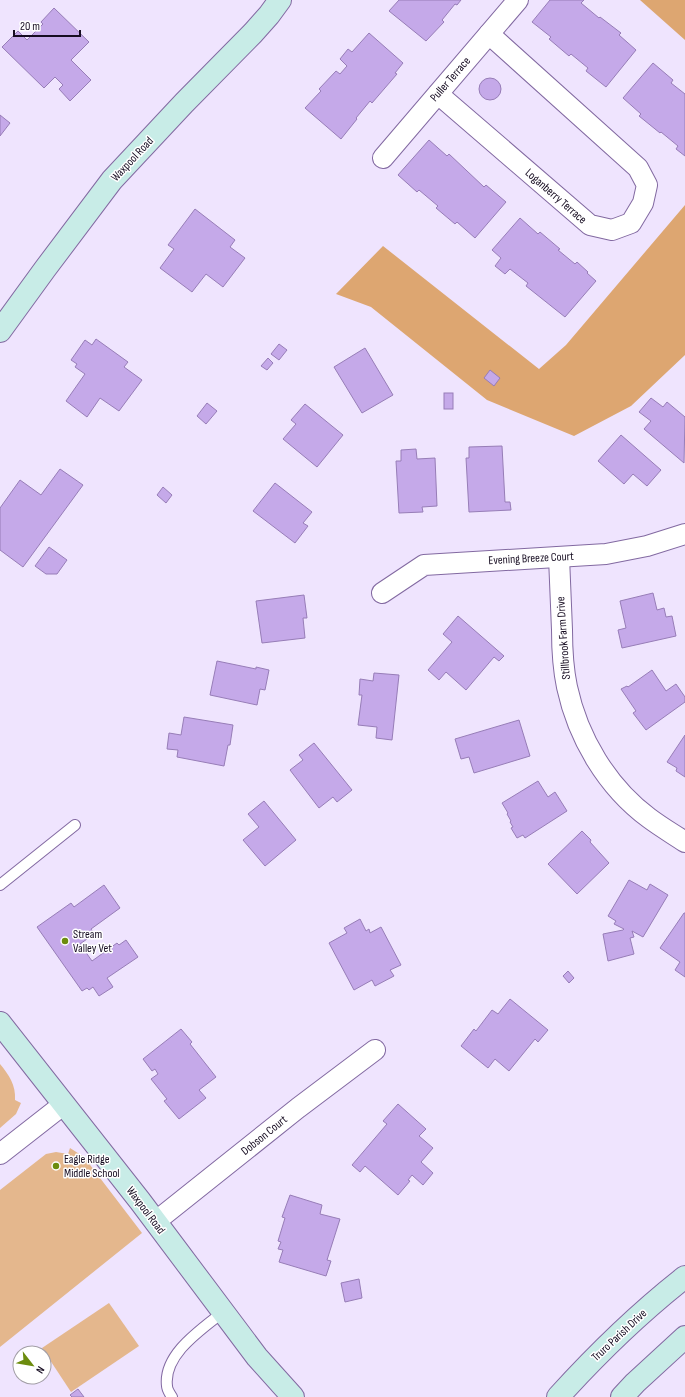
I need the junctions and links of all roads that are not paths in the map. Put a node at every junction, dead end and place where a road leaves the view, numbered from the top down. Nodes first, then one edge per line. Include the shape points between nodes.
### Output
1 (280, 0) edge
2 (518, 0) edge
3 (489, 34) junction
4 (438, 94) junction
5 (383, 158) dead end
6 (0, 331) edge
7 (685, 534) edge
8 (559, 556) junction
9 (382, 593) dead end
10 (75, 825) dead end
11 (685, 842) edge
12 (0, 885) edge
13 (0, 1023) edge
14 (375, 1050) dead end
15 (64, 1104) junction
16 (0, 1154) edge
17 (155, 1222) junction
18 (685, 1277) edge
19 (223, 1312) junction
20 (685, 1337) edge
21 (172, 1397) edge
22 (293, 1397) edge
23 (558, 1397) edge
24 (622, 1397) edge

1 - 6 street, Waxpool Road via 253,33 112,180
2 - 3 street, Puller Terrace
3 - 4 street, Puller Terrace
3 - 4 street, Loganberry Terrace via 638,168 647,185 643,202 631,223 612,230 590,225
4 - 5 street, Puller Terrace
7 - 8 street, Evening Breeze Court via 613,553
8 - 9 street, Evening Breeze Court via 424,565
8 - 11 street, Stillbrook Farm Drive via 563,661 573,710 585,738 599,764 617,787 650,819
10 - 12 lane
13 - 15 street, Waxpool Road
14 - 17 street, Dobson Court
15 - 16 street
15 - 17 street, Waxpool Road
17 - 19 street, Waxpool Road
18 - 23 street, Truro Parish Drive via 634,1320
19 - 21 lane via 177,1353 168,1370 167,1387
19 - 22 street, Waxpool Road
20 - 24 street

